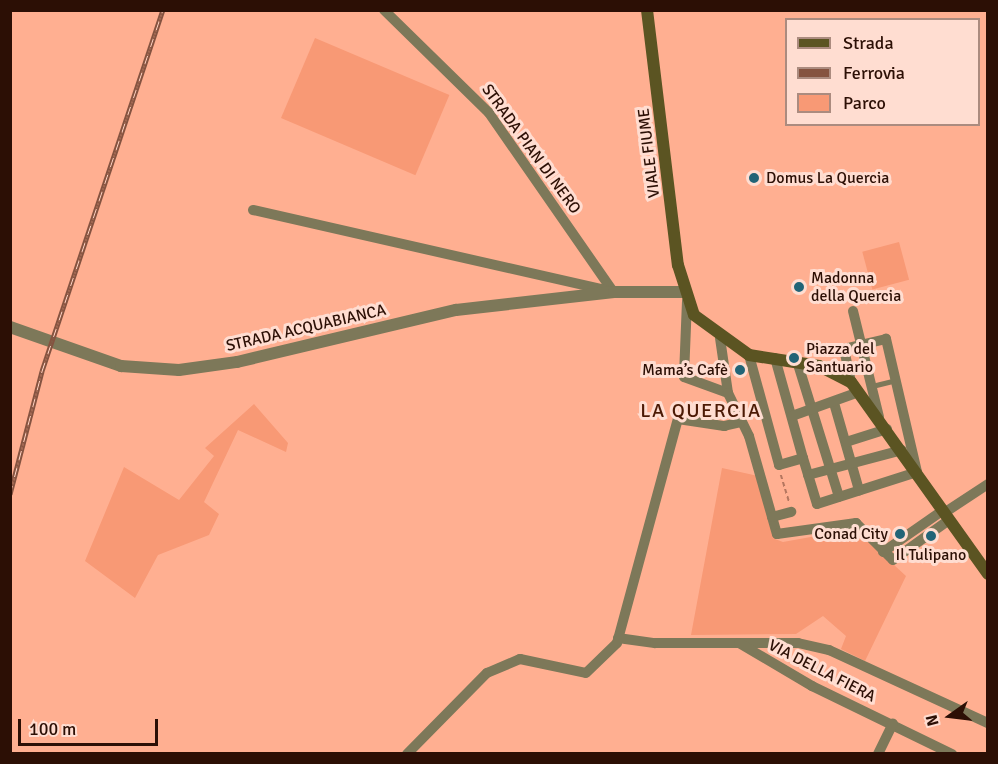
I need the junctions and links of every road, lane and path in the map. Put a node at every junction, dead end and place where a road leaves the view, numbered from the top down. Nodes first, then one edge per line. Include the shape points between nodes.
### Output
1 (384, 10) edge
2 (647, 10) edge
3 (253, 210) dead end
4 (614, 292) junction
5 (686, 296) junction
6 (853, 310) dead end
7 (10, 327) edge
8 (720, 338) junction
9 (862, 344) junction
10 (749, 354) junction
11 (775, 358) junction
12 (797, 362) junction
13 (896, 380) junction
14 (872, 386) junction
15 (855, 387) junction
16 (728, 393) junction
17 (834, 403) junction
18 (812, 410) junction
19 (792, 416) junction
20 (879, 417) junction
21 (741, 422) junction
22 (887, 429) junction
23 (846, 442) junction
24 (903, 452) junction
25 (803, 458) junction
26 (851, 463) junction
27 (779, 465) junction
28 (831, 469) junction
29 (917, 472) junction
30 (808, 475) junction
31 (987, 484) edge
32 (859, 490) junction
33 (839, 496) junction
34 (791, 512) joint
35 (945, 515) junction
36 (772, 518) junction
37 (987, 574) edge
38 (618, 638) junction
39 (739, 643) junction
40 (893, 723) junction
41 (987, 723) edge
42 (407, 753) edge
43 (878, 753) edge
44 (952, 753) edge

1 - 4 street, STRADA PIAN DI NERO via 489,113
2 - 5 main road, VIALE FIUME
3 - 4 street, STRADA ACQUABIANCA
4 - 5 street, STRADA ACQUABIANCA
4 - 7 street, STRADA ACQUABIANCA via 456,310 237,362 179,370 121,366
5 - 8 main road
5 - 16 street via 684,377
6 - 9 street
8 - 10 main road
8 - 16 street
9 - 13 street via 886,339
9 - 14 street
9 - 15 street via 844,349
10 - 11 main road
10 - 27 street
11 - 12 main road
11 - 19 street
12 - 15 main road via 834,371
12 - 18 street
13 - 14 lane
13 - 29 street
14 - 20 street
15 - 17 street
15 - 20 main road
16 - 21 street
17 - 18 street
17 - 23 street
18 - 19 street
18 - 28 street
19 - 25 street
20 - 22 main road
21 - 36 street via 749,436
21 - 38 street via 724,426 678,419
22 - 23 street
22 - 24 main road
23 - 26 street
24 - 26 street
24 - 29 main road
25 - 27 street
25 - 30 street
26 - 28 street
26 - 32 street
27 - 34 path
28 - 30 street
28 - 33 street
29 - 32 street
29 - 35 main road
30 - 33 street via 817,504
31 - 35 street
32 - 33 street
34 - 36 street
35 - 36 street via 895,559 856,523 783,537
35 - 37 main road
38 - 39 street, VIA DELLA FIERA
38 - 42 street via 585,673 520,659 487,673
39 - 40 street, VIA DELLA FIERA via 812,686
39 - 41 street, VIA DELLA FIERA via 798,643 829,650
40 - 43 street
40 - 44 street, VIA DELLA FIERA

